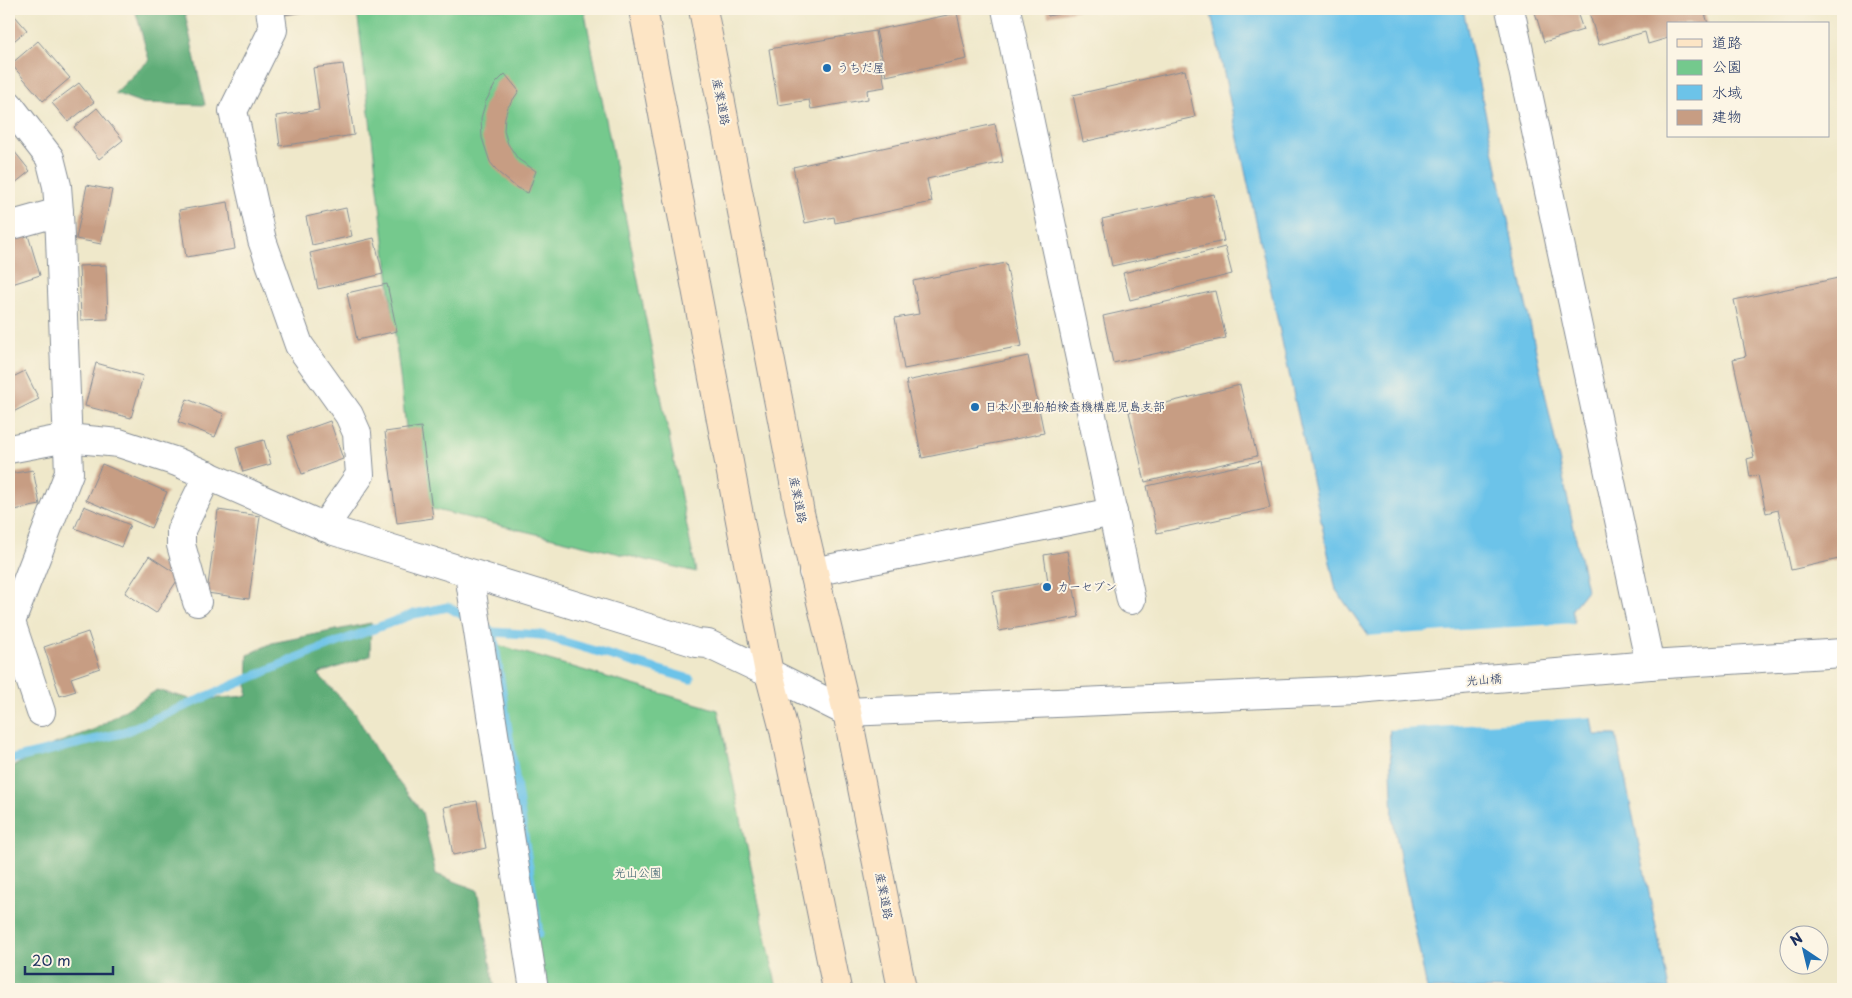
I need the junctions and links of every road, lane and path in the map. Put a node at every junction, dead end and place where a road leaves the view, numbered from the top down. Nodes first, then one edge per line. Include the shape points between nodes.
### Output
1 (270, 9) edge
2 (643, 9) edge
3 (703, 9) edge
4 (1006, 9) edge
5 (1510, 9) edge
6 (9, 105) edge
7 (59, 212) junction
8 (9, 226) edge
9 (67, 438) junction
10 (9, 449) edge
11 (208, 475) junction
12 (1113, 512) junction
13 (324, 527) junction
14 (813, 572) junction
15 (469, 574) junction
16 (1131, 600) dead end
17 (197, 602) dead end
18 (10, 623) edge
19 (1843, 652) edge
20 (1650, 665) junction
21 (769, 673) junction
22 (41, 712) dead end
23 (847, 712) junction
24 (534, 989) edge
25 (837, 989) edge
26 (902, 989) edge

1 - 13 street via 273,30 233,111 262,240 299,345 349,415 357,433 360,475
2 - 21 main road
3 - 14 main road, 産業道路
4 - 12 street
5 - 20 street
6 - 7 street via 50,158
7 - 8 street
7 - 9 street
9 - 10 street
9 - 11 street via 119,443
9 - 18 street via 69,473
11 - 13 street
11 - 17 street via 181,530 181,546
12 - 14 street
12 - 16 street
13 - 15 street
14 - 23 main road, 産業道路
15 - 21 street via 708,644
15 - 24 street
18 - 22 street
19 - 20 street, 光山橋
20 - 23 street, 光山橋 via 1357,690
21 - 23 street
21 - 25 main road via 784,730
23 - 26 main road, 産業道路

